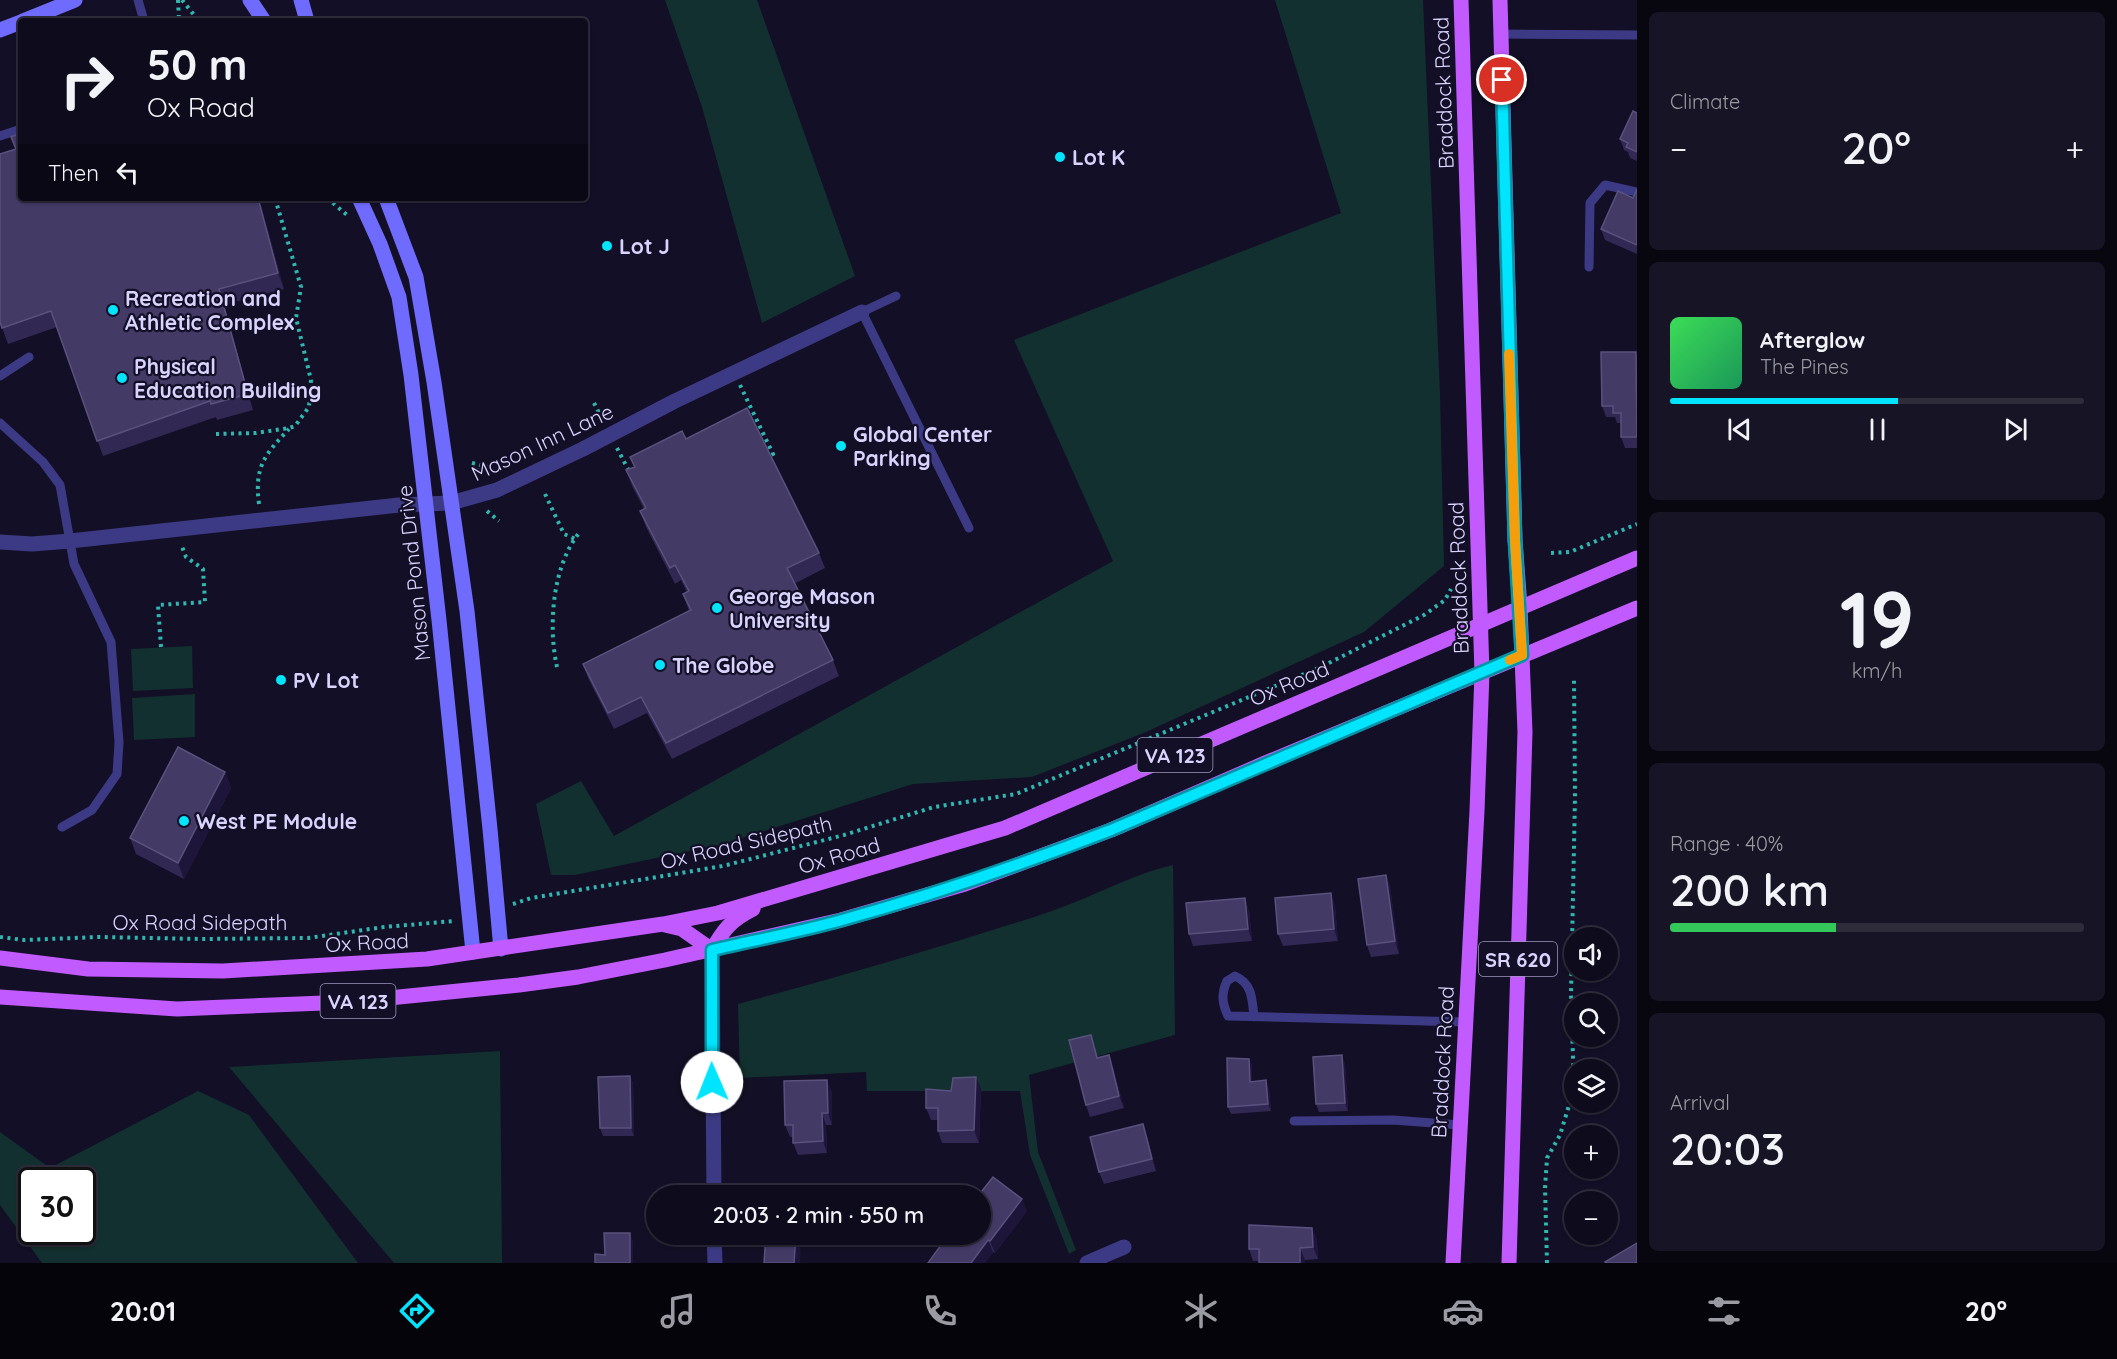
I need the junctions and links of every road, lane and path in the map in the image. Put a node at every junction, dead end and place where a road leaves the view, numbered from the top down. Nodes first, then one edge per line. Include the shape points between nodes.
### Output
1 (75, 0) edge
2 (138, 0) edge
3 (180, 0) edge
4 (250, 0) edge
5 (301, 0) edge
6 (1461, 0) edge
7 (1500, 0) edge
8 (30, 18) edge
9 (143, 18) edge
10 (179, 18) edge
11 (196, 18) edge
12 (262, 18) edge
13 (306, 18) edge
14 (18, 23) edge
15 (0, 30) edge
16 (1500, 34) junction
17 (1637, 35) edge
18 (18, 130) edge
19 (0, 136) edge
20 (1637, 192) edge
21 (276, 201) edge
22 (331, 201) edge
23 (360, 201) edge
24 (387, 201) edge
25 (347, 215) dead end
26 (1589, 267) dead end
27 (896, 296) dead end
28 (862, 312) junction
29 (29, 357) dead end
30 (0, 376) edge
31 (738, 382) dead end
32 (594, 403) dead end
33 (0, 423) edge
34 (605, 424) dead end
35 (289, 428) junction
36 (216, 434) dead end
37 (616, 444) dead end
38 (769, 456) edge
39 (472, 463) dead end
40 (480, 465) junction
41 (488, 467) dead end
42 (477, 471) dead end
43 (632, 477) edge
44 (545, 494) dead end
45 (426, 503) junction
46 (451, 503) junction
47 (487, 511) dead end
48 (263, 521) junction
49 (499, 521) dead end
50 (1637, 524) edge
51 (969, 528) dead end
52 (173, 530) junction
53 (579, 534) dead end
54 (574, 539) junction
55 (70, 541) junction
56 (0, 542) edge
57 (1551, 553) dead end
58 (1637, 558) edge
59 (1451, 588) dead end
60 (1520, 607) junction
61 (1637, 608) edge
62 (1479, 624) junction
63 (161, 647) dead end
64 (1522, 655) junction
65 (557, 667) dead end
66 (1482, 673) junction
67 (1574, 679) dead end
68 (62, 827) dead end
69 (785, 893) junction
70 (497, 908) junction
71 (470, 917) junction
72 (663, 924) junction
73 (0, 937) edge
74 (501, 949) junction
75 (712, 950) junction
76 (473, 952) junction
77 (0, 958) edge
78 (0, 997) edge
79 (1254, 1017) junction
80 (1466, 1022) junction
81 (1294, 1121) dead end
82 (1460, 1125) junction
83 (714, 1185) edge
84 (714, 1245) edge
85 (1124, 1247) dead end
86 (715, 1263) edge
87 (1087, 1263) edge
88 (1453, 1263) edge
89 (1509, 1263) edge
90 (1547, 1263) edge

1 - 8 street
2 - 9 lane
3 - 10 path
3 - 11 path
4 - 12 street
5 - 13 street
6 - 62 main road, Braddock Road / SR 620
7 - 16 main road, SR 620
14 - 15 street
16 - 17 lane
16 - 60 main road, SR 620
18 - 19 lane
20 - 26 lane via 1605,185 1590,203
21 - 35 path via 302,287 296,318 311,380 309,407
22 - 25 path
23 - 45 street, Mason Pond Drive via 399,297
24 - 46 street via 416,277
27 - 28 lane, Mason Inn Lane
28 - 46 street, Mason Inn Lane via 507,485
28 - 51 lane
29 - 30 lane
31 - 38 path via 773,454
32 - 34 path
33 - 55 lane via 43,462 60,485
35 - 36 path
35 - 48 path via 262,460 258,474
37 - 43 path
39 - 40 path
40 - 41 path
40 - 42 path
44 - 54 path via 564,534
45 - 46 street, Mason Inn Lane
45 - 48 street, Mason Inn Lane
45 - 71 street, Mason Pond Drive
46 - 70 street via 467,610
47 - 49 path
48 - 52 street, Mason Inn Lane
50 - 57 path via 1570,552
52 - 55 street, Mason Inn Lane
52 - 63 path via 186,556 203,569 205,602 159,605
53 - 54 path
54 - 65 path via 561,569 555,598 552,628
55 - 56 street, Mason Inn Lane
55 - 68 lane via 74,564 111,642 119,742 117,774 92,810
58 - 60 main road, Ox Road / VA 123
59 - 70 path, Ox Road Sidepath via 1445,600 1424,615 1322,667 1016,794 934,807 723,867 531,898
60 - 62 main road, Ox Road / VA 123
60 - 64 main road, SR 620
61 - 64 main road, VA 123
62 - 66 main road, Braddock Road / SR 620
62 - 69 main road, Ox Road / VA 123 via 1005,828
64 - 66 main road, VA 123
64 - 89 main road, SR 620 via 1525,732
66 - 75 main road, VA 123 via 1054,852 965,884 841,920
66 - 80 main road, Braddock Road / SR 620
67 - 90 path via 1570,995 1574,1089 1560,1135 1547,1158
69 - 72 main road, Ox Road / VA 123
69 - 75 main road via 738,916 724,929
70 - 74 street
71 - 73 path, Ox Road Sidepath via 308,938
71 - 76 street, Mason Pond Drive
72 - 74 main road, Ox Road / VA 123
72 - 75 main road via 682,930
74 - 76 main road, Ox Road / VA 123
75 - 78 main road, VA 123 via 578,977 348,1002 177,1009
75 - 83 street
76 - 77 main road, Ox Road / VA 123 via 427,959 223,971 88,969
79 - 79 lane via 1228,1016 1222,992 1227,981 1235,976 1249,987
79 - 80 lane
80 - 82 main road, Braddock Road / SR 620
81 - 82 lane via 1393,1120
82 - 88 main road, Braddock Road / SR 620
84 - 86 street
85 - 87 street

